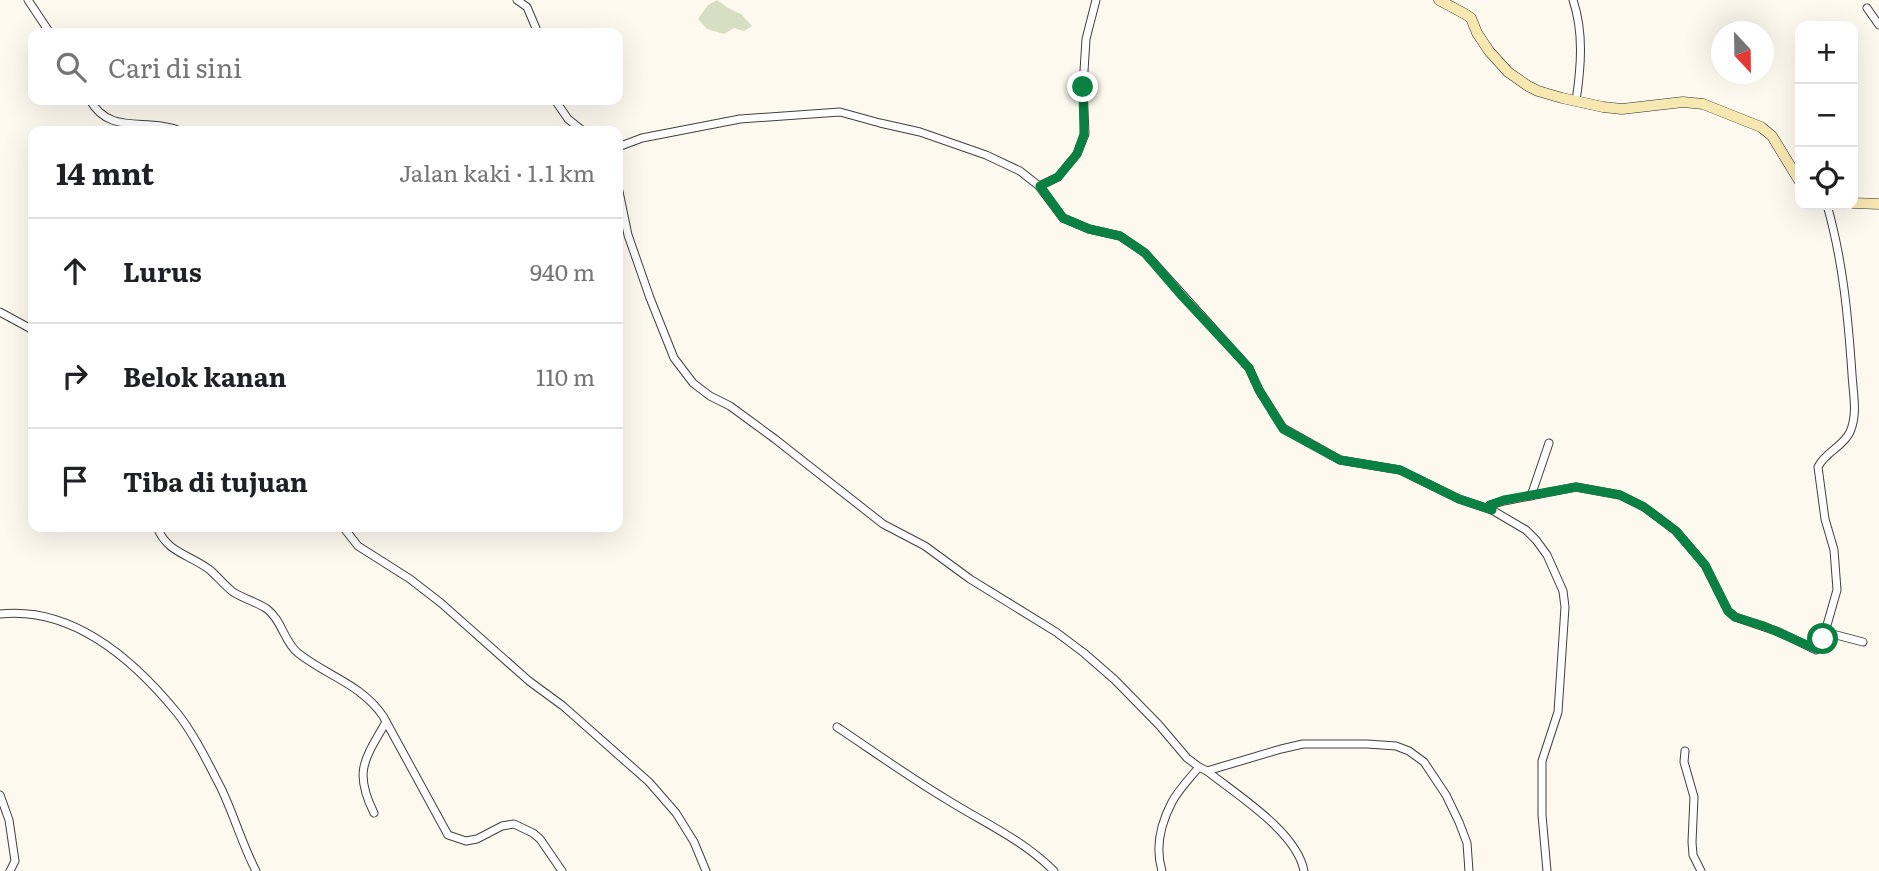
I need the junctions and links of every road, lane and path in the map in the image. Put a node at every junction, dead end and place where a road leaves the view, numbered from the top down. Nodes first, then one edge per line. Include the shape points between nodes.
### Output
1 (28, 0) edge
2 (517, 0) edge
3 (1096, 0) edge
4 (1439, 0) edge
5 (1573, 0) edge
6 (1867, 8) dead end
7 (1879, 24) edge
8 (47, 28) edge
9 (536, 28) edge
10 (1576, 101) junction
11 (93, 105) edge
12 (558, 105) edge
13 (164, 126) edge
14 (577, 126) edge
15 (623, 145) edge
16 (1795, 174) edge
17 (1040, 186) junction
18 (1858, 203) edge
19 (1879, 204) edge
20 (1828, 210) edge
21 (623, 211) edge
22 (0, 312) edge
23 (28, 327) edge
24 (1549, 443) dead end
25 (1531, 496) junction
26 (1492, 510) junction
27 (160, 532) edge
28 (347, 532) edge
29 (0, 614) edge
30 (1825, 632) junction
31 (1863, 642) dead end
32 (386, 722) junction
33 (837, 727) dead end
34 (1685, 751) dead end
35 (1199, 766) junction
36 (1207, 771) junction
37 (0, 795) edge
38 (374, 813) dead end
39 (10, 871) edge
40 (256, 871) edge
41 (562, 871) edge
42 (706, 871) edge
43 (1054, 871) edge
44 (1162, 871) edge
45 (1304, 871) edge
46 (1469, 871) edge
47 (1547, 871) edge
48 (1701, 871) edge

1 - 8 street
2 - 9 street via 527,7
3 - 17 street via 1086,39 1084,134 1077,154 1058,177
4 - 10 main road via 1471,18 1483,44 1508,72 1538,91
5 - 10 street via 1581,66
6 - 7 street
10 - 16 main road via 1622,109 1703,104 1761,127 1772,136
11 - 13 street via 117,123
12 - 14 street
15 - 17 street via 740,119 840,112 986,155 1020,170
17 - 26 street via 1063,218 1120,236 1145,253 1249,368 1283,429 1340,460 1400,470
18 - 19 main road
20 - 30 street via 1850,331 1855,414 1848,435 1818,467 1837,590
21 - 35 street via 674,358 692,383 775,439 883,524 925,546 1084,653
22 - 23 street
24 - 25 street
25 - 26 street via 1495,503 1490,505
25 - 30 street via 1576,487 1620,495 1676,531 1705,565 1735,617 1816,649
26 - 47 street via 1536,540 1563,592 1559,712 1542,761
27 - 32 street via 172,549 209,570 234,593 269,611 296,651 358,690
28 - 42 street via 358,546 442,603 649,782 676,813
29 - 40 street via 28,614 81,630 126,660 149,682 192,734
30 - 31 street
32 - 38 street via 363,765 362,777
32 - 41 street via 448,835 466,841 514,824 540,839
33 - 43 street via 1021,843
34 - 48 street via 1694,797 1693,855
35 - 36 street
35 - 44 street via 1172,801 1159,837
36 - 45 street via 1289,839
36 - 46 street via 1303,744 1396,746 1424,762 1446,795 1466,843
37 - 39 street via 15,862

